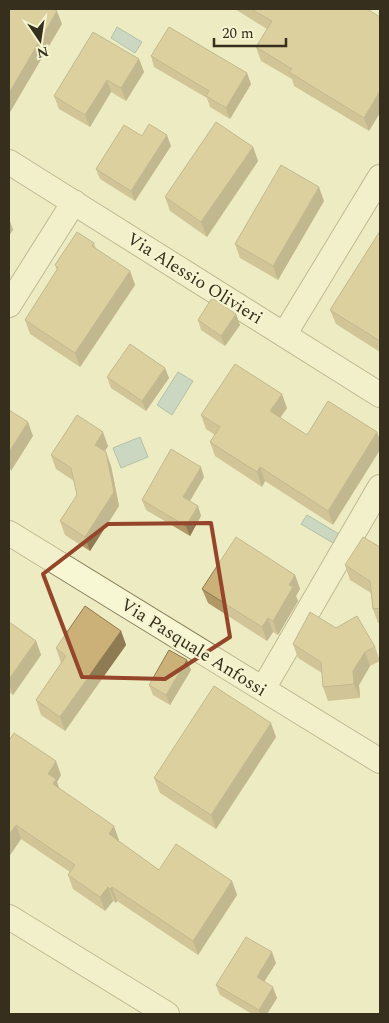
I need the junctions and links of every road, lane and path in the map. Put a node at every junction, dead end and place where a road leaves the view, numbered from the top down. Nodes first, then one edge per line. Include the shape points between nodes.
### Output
1 (9, 162) edge
2 (380, 177) edge
3 (74, 202) junction
4 (9, 305) edge
5 (284, 336) junction
6 (380, 395) edge
7 (380, 487) edge
8 (9, 533) edge
9 (263, 689) junction
10 (380, 761) edge
11 (9, 917) edge
12 (167, 1014) edge

1 - 3 street, Via Alessio Olivieri
2 - 5 street
3 - 4 street
3 - 5 street, Via Alessio Olivieri
5 - 6 street, Via Alessio Olivieri
7 - 9 street
8 - 9 street, Via Pasquale Anfossi
9 - 10 street, Via Pasquale Anfossi
11 - 12 street

